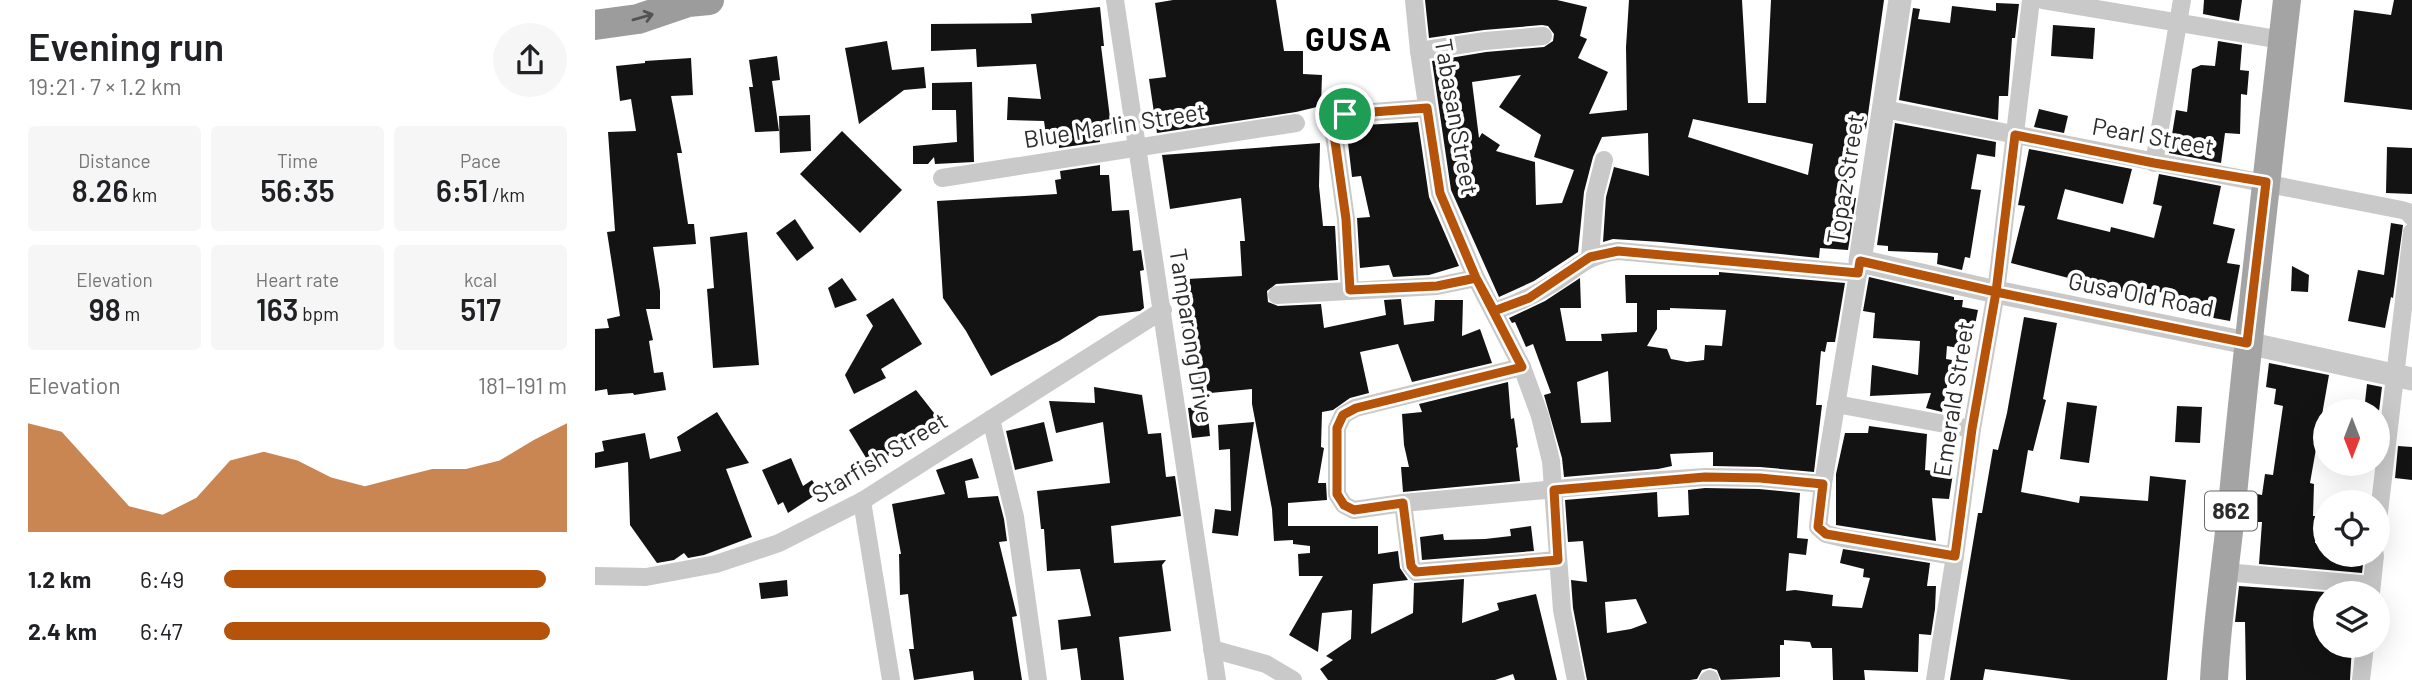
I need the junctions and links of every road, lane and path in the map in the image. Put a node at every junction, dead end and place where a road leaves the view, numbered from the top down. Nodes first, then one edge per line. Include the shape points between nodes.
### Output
1 (1115, 0) edge
2 (1413, 0) edge
3 (1901, 0) edge
4 (2031, 0) edge
5 (2043, 0) edge
6 (2182, 0) edge
7 (2287, 0) edge
8 (692, 1) edge
9 (2177, 23) junction
10 (595, 25) edge
11 (1543, 36) dead end
12 (2283, 40) junction
13 (1419, 51) junction
14 (1427, 108) junction
15 (1884, 109) junction
16 (1296, 123) dead end
17 (2015, 135) junction
18 (1137, 147) junction
19 (1604, 160) dead end
20 (2154, 163) junction
21 (942, 178) dead end
22 (2266, 182) junction
23 (2412, 216) edge
24 (2412, 232) edge
25 (1590, 257) junction
26 (1859, 267) junction
27 (1476, 278) junction
28 (1350, 290) junction
29 (1996, 292) junction
30 (1277, 295) dead end
31 (1163, 310) junction
32 (1494, 311) junction
33 (2247, 343) junction
34 (1522, 367) junction
35 (2403, 377) edge
36 (1836, 404) junction
37 (991, 419) junction
38 (1972, 429) junction
39 (1823, 484) junction
40 (1554, 490) junction
41 (2383, 490) edge
42 (862, 501) junction
43 (1403, 503) junction
44 (1955, 556) junction
45 (1558, 560) junction
46 (2225, 572) junction
47 (595, 576) edge
48 (2313, 582) edge
49 (1212, 649) junction
50 (2364, 658) edge
51 (891, 680) edge
52 (1038, 680) edge
53 (1217, 680) edge
54 (1293, 680) edge
55 (1576, 680) edge
56 (1935, 680) edge
57 (2214, 680) edge
58 (2361, 680) edge

1 - 18 street, Tamparong Drive
2 - 13 street, Tabasan Street
3 - 15 street, Topaz Street
4 - 17 street, Emerald Street
5 - 9 street
6 - 9 street
7 - 12 main road, 862
10 -> 8 highway via 638,19
9 - 12 street
9 - 20 street
11 - 13 street
12 - 22 main road, 862
13 - 14 street, Tabasan Street
14 - 27 street, Tabasan Street via 1440,193
14 - 28 street via 1336,118 1333,127
15 - 17 street, Pearl Street
15 - 26 street, Topaz Street
16 - 18 street, Blue Marlin Street
17 - 20 street, Pearl Street
17 - 29 street, Emerald Street
18 - 21 street, Blue Marlin Street
18 - 31 street, Tamparong Drive
19 - 25 street via 1594,195
20 - 22 street, Pearl Street
22 - 23 street, Pearl Street via 2402,210
22 - 33 main road, 862
24 - 35 street
25 - 26 street via 1618,251 1648,252
25 - 32 street via 1529,298
26 - 29 street, Gusa Old Road
26 - 36 street, Topaz Street
27 - 28 street via 1437,286
27 - 32 street, Tabasan Street
28 - 30 street
29 - 33 street, Gusa Old Road
29 - 38 street, Emerald Street
31 - 37 street, Starfish Street
31 - 49 street, Tamparong Drive
32 - 34 street, Tabasan Street
33 - 35 street, Gusa Old Road
33 - 46 main road, 862
34 - 40 street, Tabasan Street via 1540,416
34 - 43 street via 1343,415 1337,428 1337,494 1344,505 1354,510
35 - 41 street
36 - 38 street
36 - 39 street, Topaz Street
37 - 42 street, Starfish Street
37 - 52 street via 1015,517
38 - 44 street, Emerald Street
39 - 40 street via 1705,477
39 - 44 street, Topaz Street via 1818,519 1822,532
40 - 43 street
40 - 45 street, Tabasan Street
42 - 47 street, Starfish Street via 779,543 716,564 646,577
42 - 51 street
43 - 45 street via 1411,566 1416,572
44 - 56 street, Emerald Street
45 - 55 street, Tabasan Street
46 - 48 street
46 - 57 main road, 862
49 - 53 street, Tamparong Drive
49 - 54 street via 1266,664
50 - 58 street

